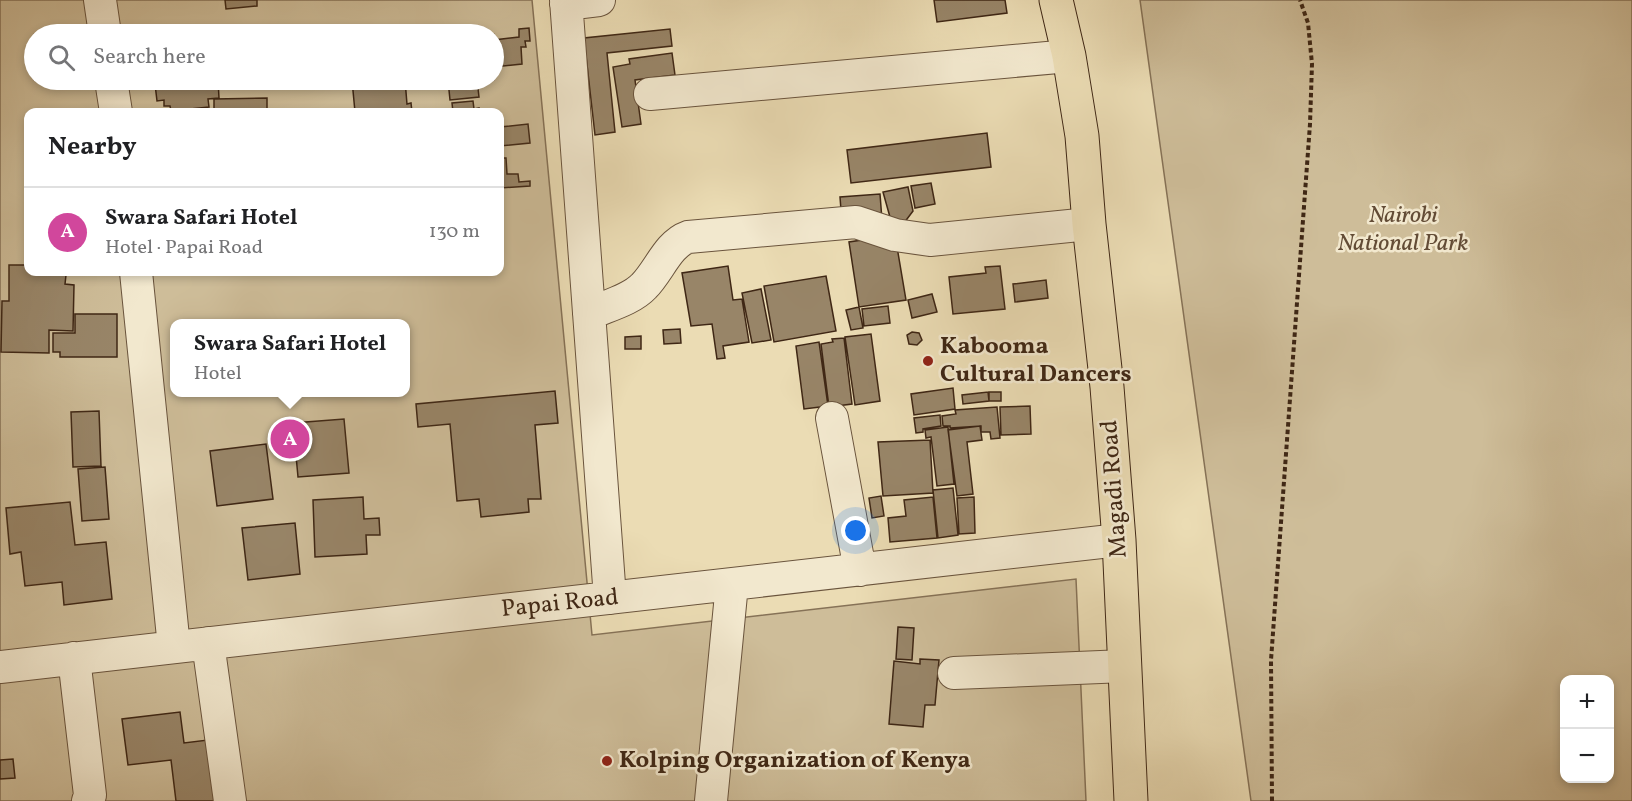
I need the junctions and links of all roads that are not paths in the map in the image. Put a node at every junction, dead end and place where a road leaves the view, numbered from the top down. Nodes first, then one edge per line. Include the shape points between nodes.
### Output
1 (100, 0) edge
2 (599, 0) edge
3 (1056, 0) edge
4 (566, 2) edge
5 (104, 24) edge
6 (1069, 56) junction
7 (113, 90) edge
8 (650, 94) dead end
9 (115, 108) edge
10 (1089, 224) junction
11 (136, 276) edge
12 (589, 314) junction
13 (832, 418) dead end
14 (1119, 540) junction
15 (860, 570) junction
16 (732, 584) junction
17 (610, 598) junction
18 (208, 643) junction
19 (174, 647) junction
20 (74, 658) junction
21 (1125, 666) junction
22 (0, 667) edge
23 (954, 674) dead end
24 (88, 801) edge
25 (230, 801) edge
26 (711, 801) edge
27 (1131, 801) edge

1 - 5 street
2 - 4 street
3 - 6 highway, Magadi Road
4 - 12 street
6 - 8 street
6 - 10 highway, Magadi Road via 1082,136
7 - 9 street
10 - 12 street via 930,240 895,235 856,222 688,237 677,243 644,286
10 - 14 highway, Magadi Road
11 - 19 street
12 - 17 street
13 - 15 street
14 - 15 street, Papai Road
14 - 21 highway, Magadi Road
15 - 16 street, Papai Road
16 - 17 street, Papai Road
16 - 26 street
17 - 18 street, Papai Road
18 - 19 street, Papai Road
18 - 25 street
19 - 20 street, Papai Road
20 - 22 street, Papai Road
20 - 24 street
21 - 23 street
21 - 27 highway, Magadi Road

